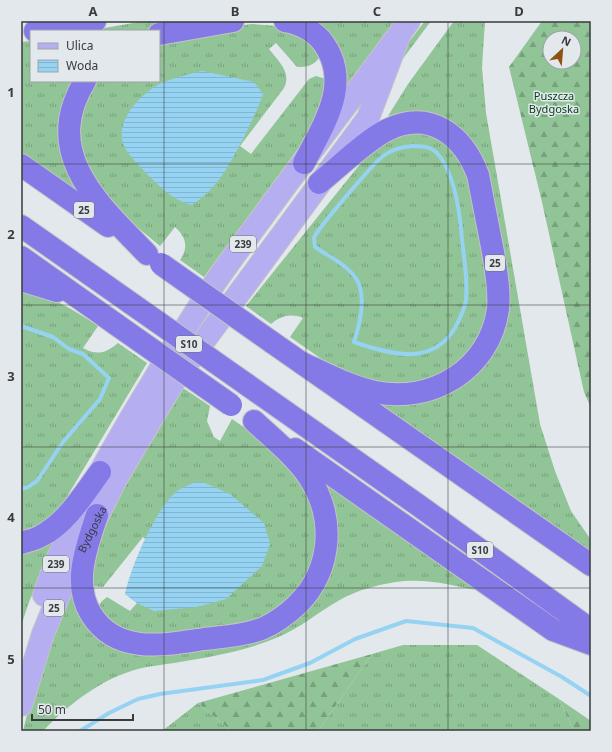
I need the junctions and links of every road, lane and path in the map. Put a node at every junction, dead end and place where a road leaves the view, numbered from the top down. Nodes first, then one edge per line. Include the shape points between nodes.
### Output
1 (95, 21) edge
2 (233, 21) edge
3 (286, 21) edge
4 (404, 28) edge
5 (41, 30) edge
6 (160, 34) edge
7 (84, 82) edge
8 (304, 163) junction
9 (21, 165) edge
10 (319, 183) junction
11 (21, 226) edge
12 (21, 257) edge
13 (154, 259) junction
14 (21, 280) edge
15 (87, 304) junction
16 (302, 363) junction
17 (254, 421) junction
18 (126, 443) junction
19 (100, 472) junction
20 (97, 515) junction
21 (21, 543) edge
22 (591, 565) edge
23 (591, 630) edge
24 (591, 644) edge
25 (21, 660) edge
26 (21, 705) edge

1 - 5 highway
2 - 6 highway
3 - 8 highway via 308,29 321,40 331,54 336,73 337,86 333,100
4 - 8 main road, 239
4 - 10 main road, 239 via 368,118
7 - 13 highway via 72,114 69,134 72,158 82,181 98,204
8 - 18 main road, 239 via 220,276 156,376
9 - 13 highway, 25
10 - 16 highway, 25 via 387,130 407,124 423,123 453,135 472,160 478,175 498,281 498,310 490,336 481,353 468,368 431,390 404,395 374,392
10 - 18 main road, 25
11 - 23 highway, S10, bridge via 418,504
12 - 15 highway
13 - 16 highway, 25, bridge
14 - 15 highway
15 - 17 highway, bridge
16 - 22 highway
17 - 20 highway via 309,477 326,516 327,541 324,562 314,584 299,604 278,620 255,631 163,645 137,645 121,640 105,629 91,614 84,597 81,575
17 - 24 highway via 554,630
18 - 19 main road, Bydgoska / 239
18 - 20 main road, Bydgoska / 25
19 - 21 highway via 75,506 58,523 39,537
19 - 25 main road, Bydgoska / 239 via 47,585
20 - 26 main road, Bydgoska / 25 via 43,634

